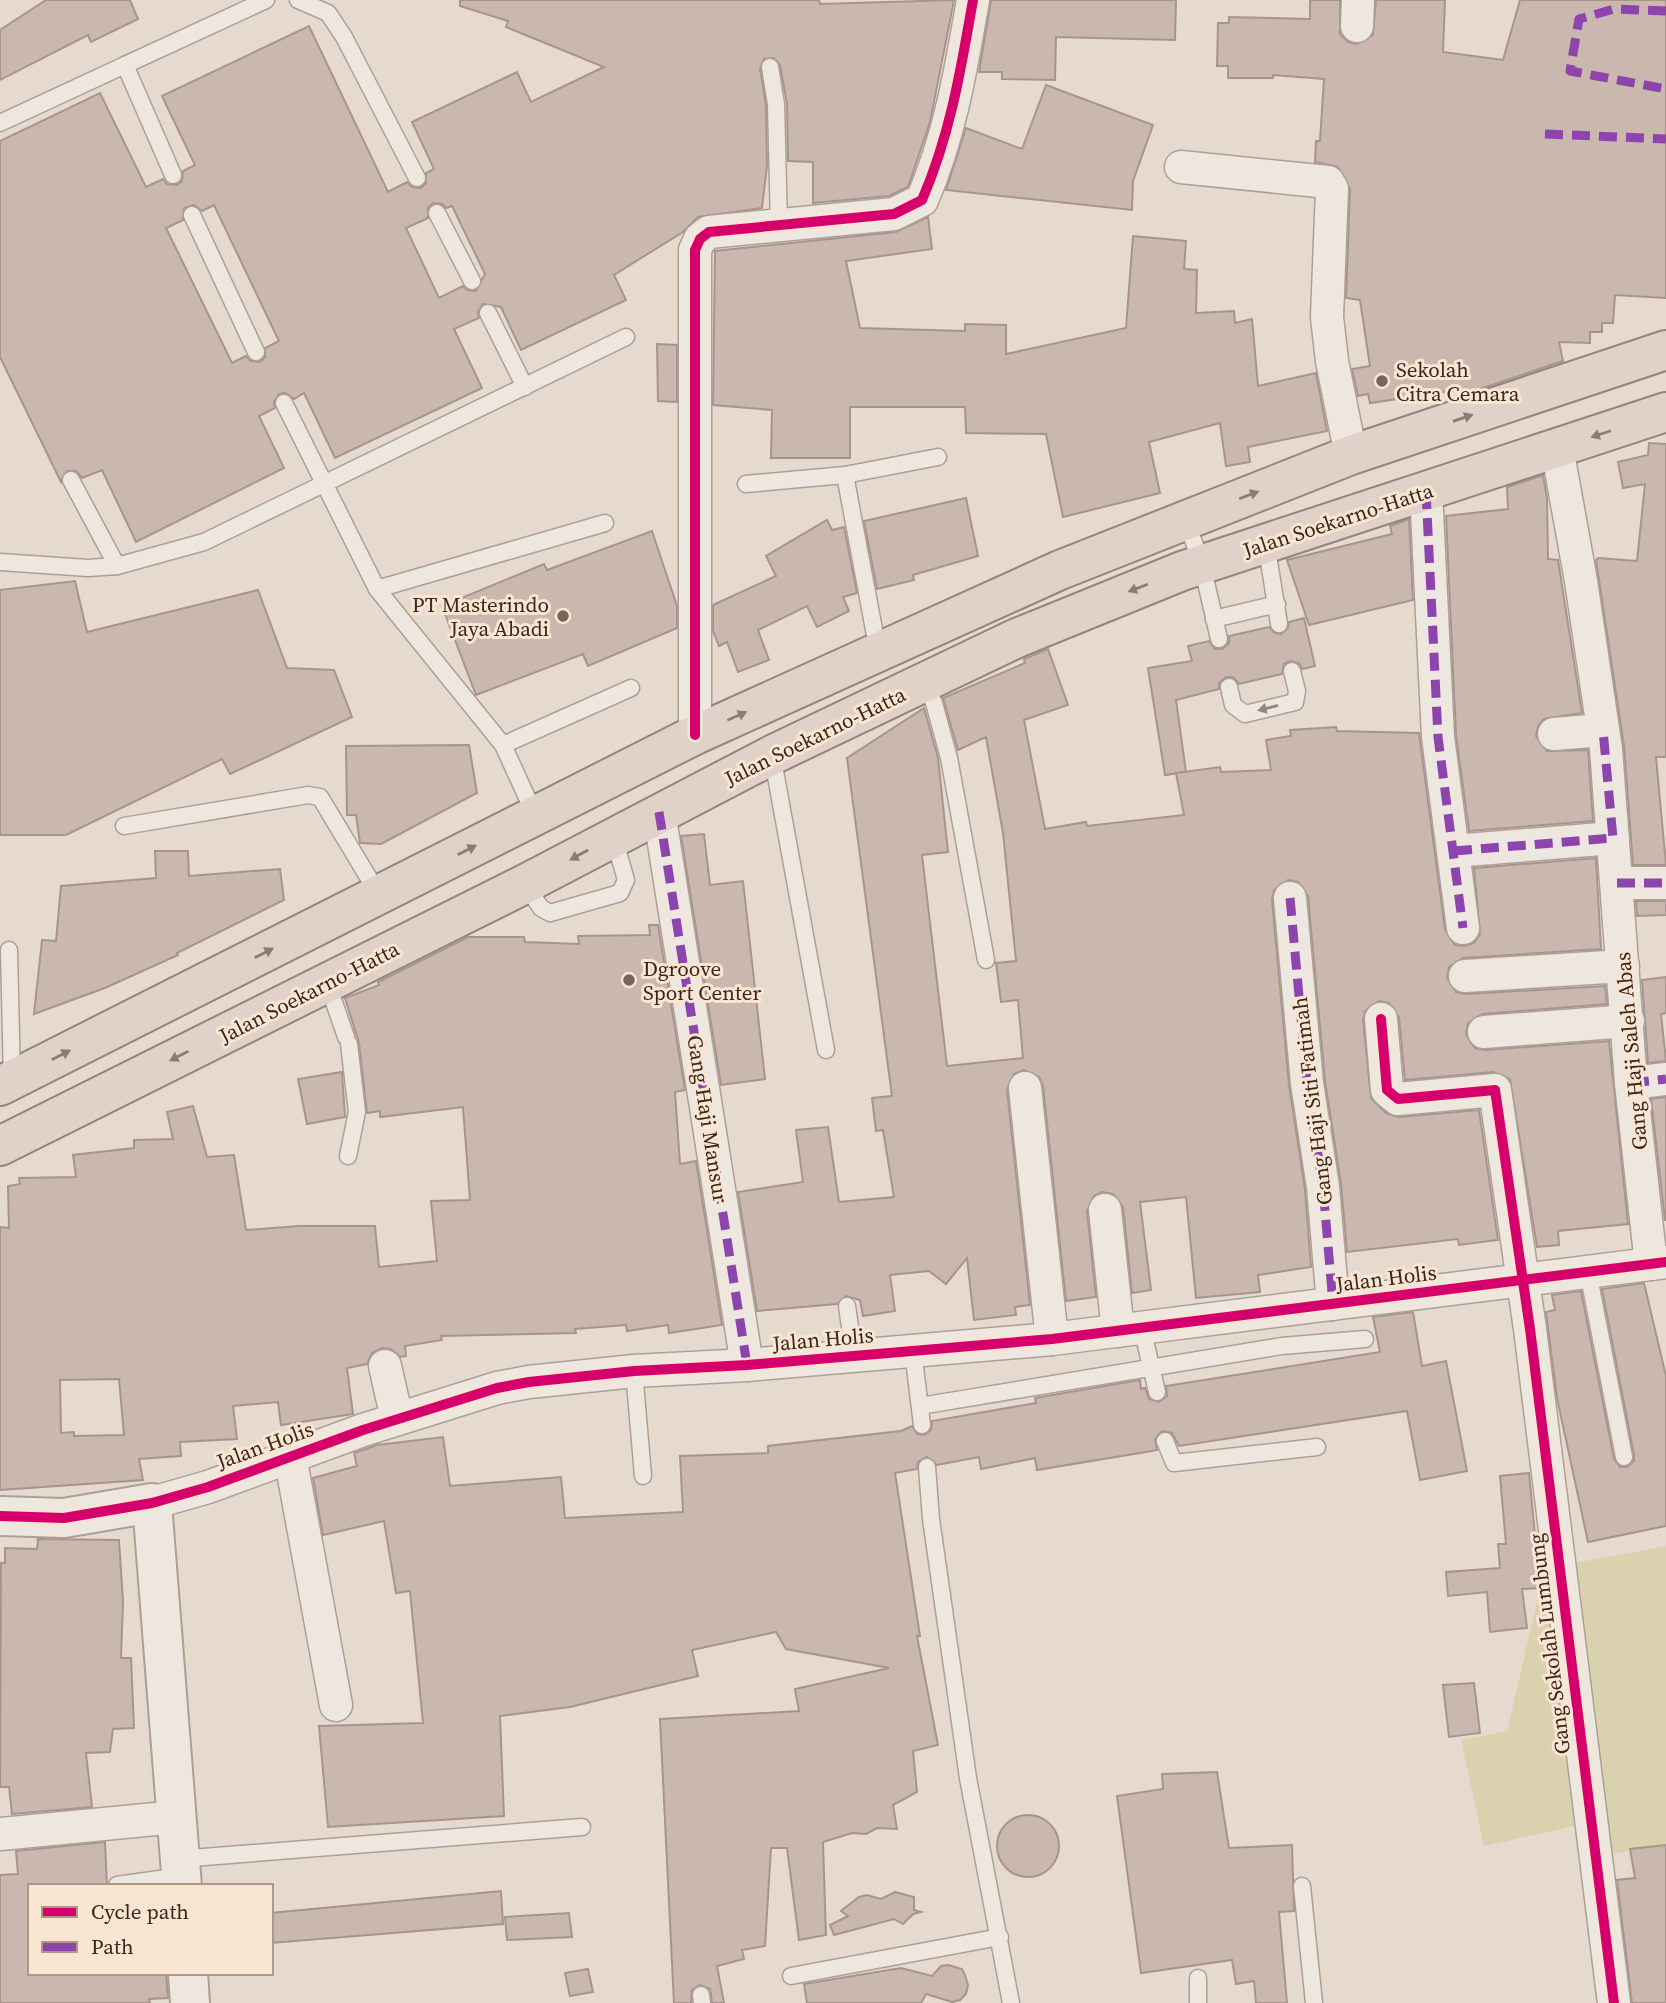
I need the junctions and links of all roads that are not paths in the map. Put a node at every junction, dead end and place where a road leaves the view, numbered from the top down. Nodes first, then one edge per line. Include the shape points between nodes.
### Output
1 (266, 0) edge
2 (298, 0) edge
3 (973, 0) edge
4 (125, 65) junction
5 (770, 67) dead end
6 (0, 123) edge
7 (1181, 167) dead end
8 (173, 175) dead end
9 (417, 178) dead end
10 (436, 213) dead end
11 (192, 215) dead end
12 (779, 225) junction
13 (472, 281) dead end
14 (488, 313) dead end
15 (626, 337) dead end
16 (1666, 350) edge
17 (256, 352) dead end
18 (525, 387) junction
19 (284, 403) dead end
20 (1666, 412) edge
21 (1557, 448) junction
22 (1351, 456) junction
23 (938, 457) dead end
24 (845, 475) junction
25 (71, 480) dead end
26 (746, 484) dead end
27 (324, 486) junction
28 (1426, 491) junction
29 (1186, 520) junction
30 (605, 523) dead end
31 (1266, 543) junction
32 (0, 562) edge
33 (1202, 565) junction
34 (117, 566) junction
35 (377, 590) junction
36 (1277, 604) junction
37 (1214, 619) junction
38 (1279, 624) dead end
39 (1219, 639) dead end
40 (878, 652) junction
41 (1292, 671) dead end
42 (924, 682) junction
43 (1229, 687) dead end
44 (631, 688) dead end
45 (1603, 730) junction
46 (1554, 734) dead end
47 (695, 735) junction
48 (503, 745) junction
49 (772, 755) junction
50 (659, 812) junction
51 (535, 815) junction
52 (124, 826) dead end
53 (613, 836) junction
54 (1612, 838) junction
55 (1454, 851) junction
56 (1617, 883) junction
57 (1666, 883) edge
58 (525, 884) junction
59 (379, 895) junction
60 (1290, 898) dead end
61 (1463, 928) dead end
62 (9, 950) dead end
63 (986, 960) dead end
64 (1623, 966) junction
65 (1465, 976) dead end
66 (327, 982) junction
67 (1381, 1019) dead end
68 (1628, 1021) junction
69 (1484, 1032) dead end
70 (825, 1050) dead end
71 (1666, 1079) edge
72 (6, 1083) edge
73 (1631, 1083) junction
74 (1025, 1087) dead end
75 (0, 1146) edge
76 (348, 1156) dead end
77 (1105, 1210) dead end
78 (1659, 1263) edge
79 (1588, 1272) junction
80 (1521, 1280) junction
81 (1333, 1304) junction
82 (847, 1306) dead end
83 (1130, 1330) junction
84 (1052, 1339) junction
85 (1365, 1339) dead end
86 (913, 1351) junction
87 (745, 1354) junction
88 (853, 1355) junction
89 (385, 1366) dead end
90 (1153, 1367) junction
91 (634, 1371) junction
92 (1157, 1392) dead end
93 (920, 1406) junction
94 (397, 1419) junction
95 (922, 1425) dead end
96 (1165, 1441) dead end
97 (1317, 1447) dead end
98 (290, 1456) junction
99 (1624, 1457) dead end
100 (927, 1467) dead end
101 (643, 1476) dead end
102 (152, 1503) junction
103 (0, 1516) edge
104 (336, 1705) dead end
105 (176, 1817) junction
106 (582, 1827) dead end
107 (0, 1834) edge
108 (181, 1874) edge
109 (123, 1884) edge
110 (1302, 1886) dead end
111 (1000, 1937) junction
112 (188, 1975) edge
113 (791, 1976) dead end
114 (1198, 1978) dead end
115 (190, 2003) edge
116 (1011, 2003) edge
117 (1198, 2003) edge
118 (1314, 2003) edge
119 (1614, 2003) edge

1 - 4 lane
2 - 9 lane via 328,13
3 - 12 street via 959,87 922,200 894,214
4 - 6 lane
4 - 8 lane
5 - 12 lane via 776,104
7 - 22 street via 1328,182 1332,189 1327,317
10 - 13 lane
11 - 17 lane
12 - 47 street via 709,232 695,250
14 - 18 lane
15 - 18 lane
22 -> 16 highway
18 - 27 lane
19 - 27 lane
20 -> 21 highway, Jalan Soekarno-Hatta
21 - 28 highway, Jalan Soekarno-Hatta
21 - 45 street, Gang Haji Saleh Abas
29 -> 22 highway
23 - 24 lane
24 - 26 lane
24 - 40 lane
25 - 34 lane
27 - 34 lane via 204,542
27 - 35 lane
28 - 31 highway, Jalan Soekarno-Hatta
28 - 55 street via 1438,737
29 - 33 lane
29 - 40 highway via 1060,570
30 - 35 lane
31 - 33 highway, Jalan Soekarno-Hatta
31 - 36 lane
32 - 34 lane
33 - 37 lane
33 -> 42 highway, Jalan Soekarno-Hatta via 1017,638
35 - 48 lane
36 - 37 lane
36 - 38 lane
37 - 39 lane
47 -> 40 highway
41 -> 43 lane via 1295,702 1245,714 1233,705
42 - 49 highway, Jalan Soekarno-Hatta
42 - 63 lane via 949,758
44 - 48 lane
45 - 46 street
45 - 54 street, Gang Haji Saleh Abas
47 - 51 highway
48 - 51 lane
49 - 50 highway, Jalan Soekarno-Hatta
49 - 70 lane
50 - 53 highway, Jalan Soekarno-Hatta
50 - 87 street, Gang Haji Mansur
59 -> 51 highway
52 - 59 lane via 309,795 320,797
53 -> 58 highway, Jalan Soekarno-Hatta
53 - 58 lane via 626,880 620,893 550,914
54 - 55 street
54 - 56 street, Gang Haji Saleh Abas
55 - 61 street
56 - 57 street
56 - 64 street, Gang Haji Saleh Abas
58 - 66 highway, Jalan Soekarno-Hatta
72 -> 59 highway
60 - 81 street, Gang Haji Siti Fatimah
62 - 72 lane
64 - 65 street
64 - 68 street, Gang Haji Saleh Abas
66 -> 75 highway, Jalan Soekarno-Hatta
66 - 76 lane via 348,1041 357,1112
67 - 80 street, Gang Sekolah Lumbung via 1387,1090 1392,1096 1495,1090
68 - 69 street
68 - 73 street, Gang Haji Saleh Abas
71 - 73 street
73 - 78 street, Gang Haji Saleh Abas
74 - 84 street
77 - 83 street
78 - 79 street, Jalan Holis
79 - 80 street, Jalan Holis
79 - 99 lane
80 - 81 street, Jalan Holis
80 - 119 street, Gang Sekolah Lumbung
81 - 83 street, Jalan Holis
82 - 88 lane
83 - 84 street, Jalan Holis
83 - 90 lane
84 - 86 street, Jalan Holis
85 - 90 lane via 1282,1346
86 - 88 street, Jalan Holis
86 - 93 lane
87 - 88 street, Jalan Holis
87 - 91 street, Jalan Holis
89 - 94 street
90 - 92 lane
90 - 93 lane
91 - 94 street, Jalan Holis via 509,1385
91 - 101 lane
93 - 95 lane
94 - 98 street, Jalan Holis
96 - 97 lane via 1174,1462
98 - 102 street, Jalan Holis
98 - 104 street
100 - 111 lane via 968,1778
102 - 103 street, Jalan Holis via 64,1518
102 - 105 street
105 - 107 street
105 - 108 street
106 - 108 lane
108 - 109 lane
110 - 118 lane
111 - 113 lane
111 - 116 lane
112 - 115 street
114 - 117 lane

